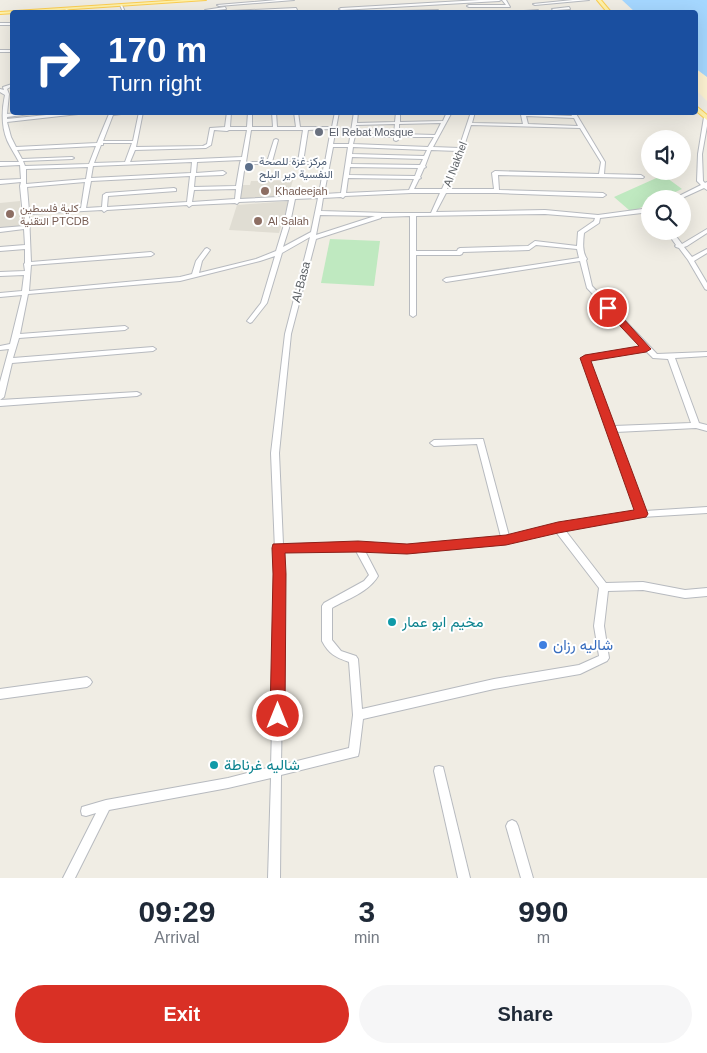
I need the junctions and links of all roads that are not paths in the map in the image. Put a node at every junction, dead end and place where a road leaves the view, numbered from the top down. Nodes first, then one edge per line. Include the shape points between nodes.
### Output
1 (206, 0) edge
2 (214, 0) edge
3 (292, 0) edge
4 (478, 0) edge
5 (492, 0) edge
6 (499, 0) edge
7 (504, 0) edge
8 (578, 0) edge
9 (587, 0) edge
10 (599, 0) edge
11 (143, 2) edge
12 (533, 2) edge
13 (299, 3) dead end
14 (562, 3) junction
15 (219, 5) dead end
16 (121, 6) junction
17 (254, 6) dead end
18 (499, 6) junction
19 (437, 7) edge
20 (70, 8) edge
21 (569, 8) joint
22 (341, 9) dead end
23 (42, 10) edge
24 (48, 10) edge
25 (123, 10) edge
26 (216, 10) edge
27 (295, 10) edge
28 (415, 10) edge
29 (555, 10) edge
30 (607, 10) edge
31 (2, 89) edge
32 (9, 103) edge
33 (27, 115) edge
34 (56, 115) edge
35 (111, 115) edge
36 (140, 115) edge
37 (229, 115) edge
38 (250, 115) edge
39 (274, 115) edge
40 (296, 115) edge
41 (336, 115) edge
42 (356, 115) edge
43 (398, 115) edge
44 (448, 115) edge
45 (472, 115) edge
46 (574, 115) edge
47 (707, 118) edge
48 (5, 119) junction
49 (444, 122) junction
50 (397, 123) junction
51 (355, 124) junction
52 (470, 124) junction
53 (526, 125) junction
54 (580, 126) junction
55 (275, 128) junction
56 (298, 128) junction
57 (306, 128) junction
58 (334, 128) junction
59 (250, 129) junction
60 (227, 130) junction
61 (352, 135) junction
62 (397, 136) junction
63 (436, 136) junction
64 (276, 140) dead end
65 (135, 142) junction
66 (101, 143) junction
67 (331, 145) junction
68 (351, 145) junction
69 (396, 147) junction
70 (15, 148) junction
71 (430, 148) junction
72 (133, 150) junction
73 (462, 150) junction
74 (349, 155) junction
75 (402, 157) junction
76 (72, 158) dead end
77 (426, 158) junction
78 (195, 160) junction
79 (242, 160) junction
80 (128, 162) junction
81 (269, 163) junction
82 (300, 163) junction
83 (328, 163) junction
84 (0, 164) edge
85 (22, 164) junction
86 (91, 164) junction
87 (347, 165) junction
88 (400, 166) junction
89 (423, 168) junction
90 (223, 173) dead end
91 (192, 174) junction
92 (601, 175) junction
93 (347, 176) junction
94 (641, 177) dead end
95 (418, 178) junction
96 (88, 180) junction
97 (0, 182) edge
98 (23, 183) junction
99 (706, 185) edge
100 (238, 187) junction
101 (191, 189) junction
102 (174, 190) dead end
103 (445, 190) junction
104 (411, 191) junction
105 (497, 191) junction
106 (691, 192) edge
107 (604, 195) dead end
108 (343, 196) junction
109 (321, 197) junction
110 (292, 199) junction
111 (237, 202) junction
112 (189, 205) junction
113 (83, 210) junction
114 (104, 210) junction
115 (641, 211) edge
116 (26, 213) junction
117 (318, 213) junction
118 (413, 214) junction
119 (433, 214) junction
120 (386, 215) junction
121 (598, 217) junction
122 (27, 227) junction
123 (0, 230) edge
124 (707, 231) edge
125 (313, 236) junction
126 (674, 240) edge
127 (678, 246) junction
128 (28, 247) junction
129 (580, 248) junction
130 (0, 249) edge
131 (207, 250) dead end
132 (707, 251) edge
133 (414, 252) junction
134 (277, 253) junction
135 (152, 254) dead end
136 (584, 259) junction
137 (691, 260) junction
138 (27, 264) junction
139 (27, 273) junction
140 (0, 274) edge
141 (195, 276) junction
142 (446, 280) dead end
143 (707, 288) edge
144 (25, 293) junction
145 (0, 295) edge
146 (413, 315) dead end
147 (250, 321) dead end
148 (125, 328) dead end
149 (15, 336) junction
150 (13, 346) junction
151 (0, 348) edge
152 (153, 349) dead end
153 (646, 349) junction
154 (707, 354) edge
155 (670, 358) junction
156 (10, 361) junction
157 (1, 384) edge
158 (137, 394) dead end
159 (0, 396) edge
160 (0, 404) edge
161 (696, 425) junction
162 (707, 428) edge
163 (612, 429) junction
164 (434, 444) dead end
165 (707, 510) edge
166 (642, 514) junction
167 (558, 528) junction
168 (506, 540) junction
169 (358, 547) junction
170 (278, 548) junction
171 (604, 587) junction
172 (707, 592) edge
173 (87, 682) dead end
174 (0, 694) edge
175 (358, 715) junction
176 (277, 771) junction
177 (439, 771) dead end
178 (106, 805) junction
179 (86, 811) dead end
180 (512, 826) dead end
181 (69, 878) edge
182 (274, 878) edge
183 (464, 878) edge
184 (527, 878) edge

1 - 2 main road
1 - 11 main road
1 - 16 main road
3 - 15 street
4 - 5 street
4 - 19 street
5 - 6 street
5 - 18 street
7 - 18 street via 509,6
8 - 9 street
8 - 14 street
10 - 30 main road
11 - 20 main road
12 - 14 street
13 - 27 street
14 - 21 street
16 - 20 main road
16 - 25 street
17 - 26 street
18 - 19 street
19 - 22 street
19 - 28 street
20 - 23 main road
20 - 24 main road
21 - 29 street
31 - 32 street
32 - 48 street
33 - 48 street
34 - 48 street
35 - 66 street
36 - 65 street
37 - 60 street
38 - 59 street
39 - 55 street
40 - 56 street
41 - 58 street, Al-Basa
42 - 51 street
43 - 50 street
44 - 49 street
45 - 52 street, Al Nakhel
46 - 53 street via 522,116
46 - 54 street
47 - 99 street via 700,154 700,181
48 - 70 street via 10,142
49 - 50 street
49 - 63 street
50 - 51 street
50 - 62 street
51 - 61 street
52 - 53 street
52 - 73 street, Al Nakhel
53 - 54 street
54 - 92 street via 602,162
55 - 56 street
55 - 59 street
56 - 57 street
57 - 58 street
57 - 82 street
58 - 67 street, Al-Basa
59 - 60 street
59 - 79 street
60 - 72 street via 212,129 208,145 204,148
61 - 62 street
61 - 68 street
62 - 63 street
62 - 69 street
63 - 71 street
64 - 81 street
65 - 66 street
65 - 72 street
66 - 70 street
66 - 86 street
67 - 68 street
67 - 83 street, Al-Basa
68 - 69 street
68 - 74 street
69 - 71 street
70 - 85 street
71 - 73 street
71 - 77 street
72 - 80 street
73 - 103 street, Al Nakhel
74 - 75 street
74 - 87 street
75 - 77 street
75 - 88 street
76 - 85 street
77 - 89 street
78 - 79 street
78 - 80 street
78 - 91 street
79 - 81 street
79 - 100 street
80 - 86 street
81 - 82 street
82 - 83 street
83 - 109 street, Al-Basa
84 - 85 street
85 - 86 street
85 - 98 street
86 - 96 street
87 - 88 street
87 - 93 street
88 - 89 street
89 - 95 street
90 - 91 street
91 - 96 street
91 - 101 street
92 - 94 street
92 - 105 street via 495,172
93 - 95 street
93 - 108 street
95 - 104 street
96 - 98 street
96 - 113 street
97 - 98 street
98 - 116 street
99 - 106 street
100 - 101 street
100 - 111 street
101 - 112 street
102 - 114 street via 106,195
103 - 104 street
103 - 105 street
103 - 119 street, Al Nakhel
104 - 108 street
105 - 107 street
108 - 109 street
109 - 110 street
109 - 117 street, Al-Basa
110 - 111 street
110 - 134 street
111 - 112 street
112 - 114 street
113 - 114 street
113 - 116 street
115 - 121 street
116 - 122 street
117 - 120 street
117 - 125 street, Al-Basa
118 - 119 street
118 - 120 street
118 - 133 street
119 - 121 street via 545,212
120 - 125 street
121 - 129 street via 597,222 581,232
122 - 123 street
122 - 128 street
124 - 127 street
125 - 134 street
125 - 170 street, Al-Basa via 288,334 276,452
126 - 127 street
127 - 137 street
128 - 130 street
128 - 138 street
129 - 133 street via 534,243 529,248
129 - 136 street
131 - 141 street
132 - 137 street
133 - 146 street
134 - 141 street
134 - 147 street via 264,303
135 - 138 street
136 - 142 street
136 - 153 street via 590,287
137 - 143 street
138 - 139 street
139 - 140 street
139 - 144 street
141 - 144 street via 168,282
144 - 145 street
144 - 149 street
148 - 149 street
149 - 150 street
150 - 151 street
150 - 156 street
152 - 156 street
153 - 155 street via 655,356
153 - 163 street via 585,358
154 - 155 street
155 - 161 street
156 - 157 street
157 - 159 street
158 - 160 street
161 - 162 street
161 - 163 street
163 - 166 street
164 - 168 street via 480,441
165 - 166 street
166 - 167 street
167 - 168 street
167 - 171 street
168 - 169 street via 407,549
169 - 170 street
169 - 175 street via 374,576 367,584 327,606 327,642 338,654 353,658
170 - 176 street, Al-Basa
171 - 172 street via 643,586 684,594
171 - 175 street via 599,626 604,658 580,669 494,684
173 - 174 street
175 - 176 street via 354,752
176 - 178 street via 228,784
176 - 182 street, Al-Basa
177 - 183 street
178 - 179 street
178 - 181 street
180 - 184 street

